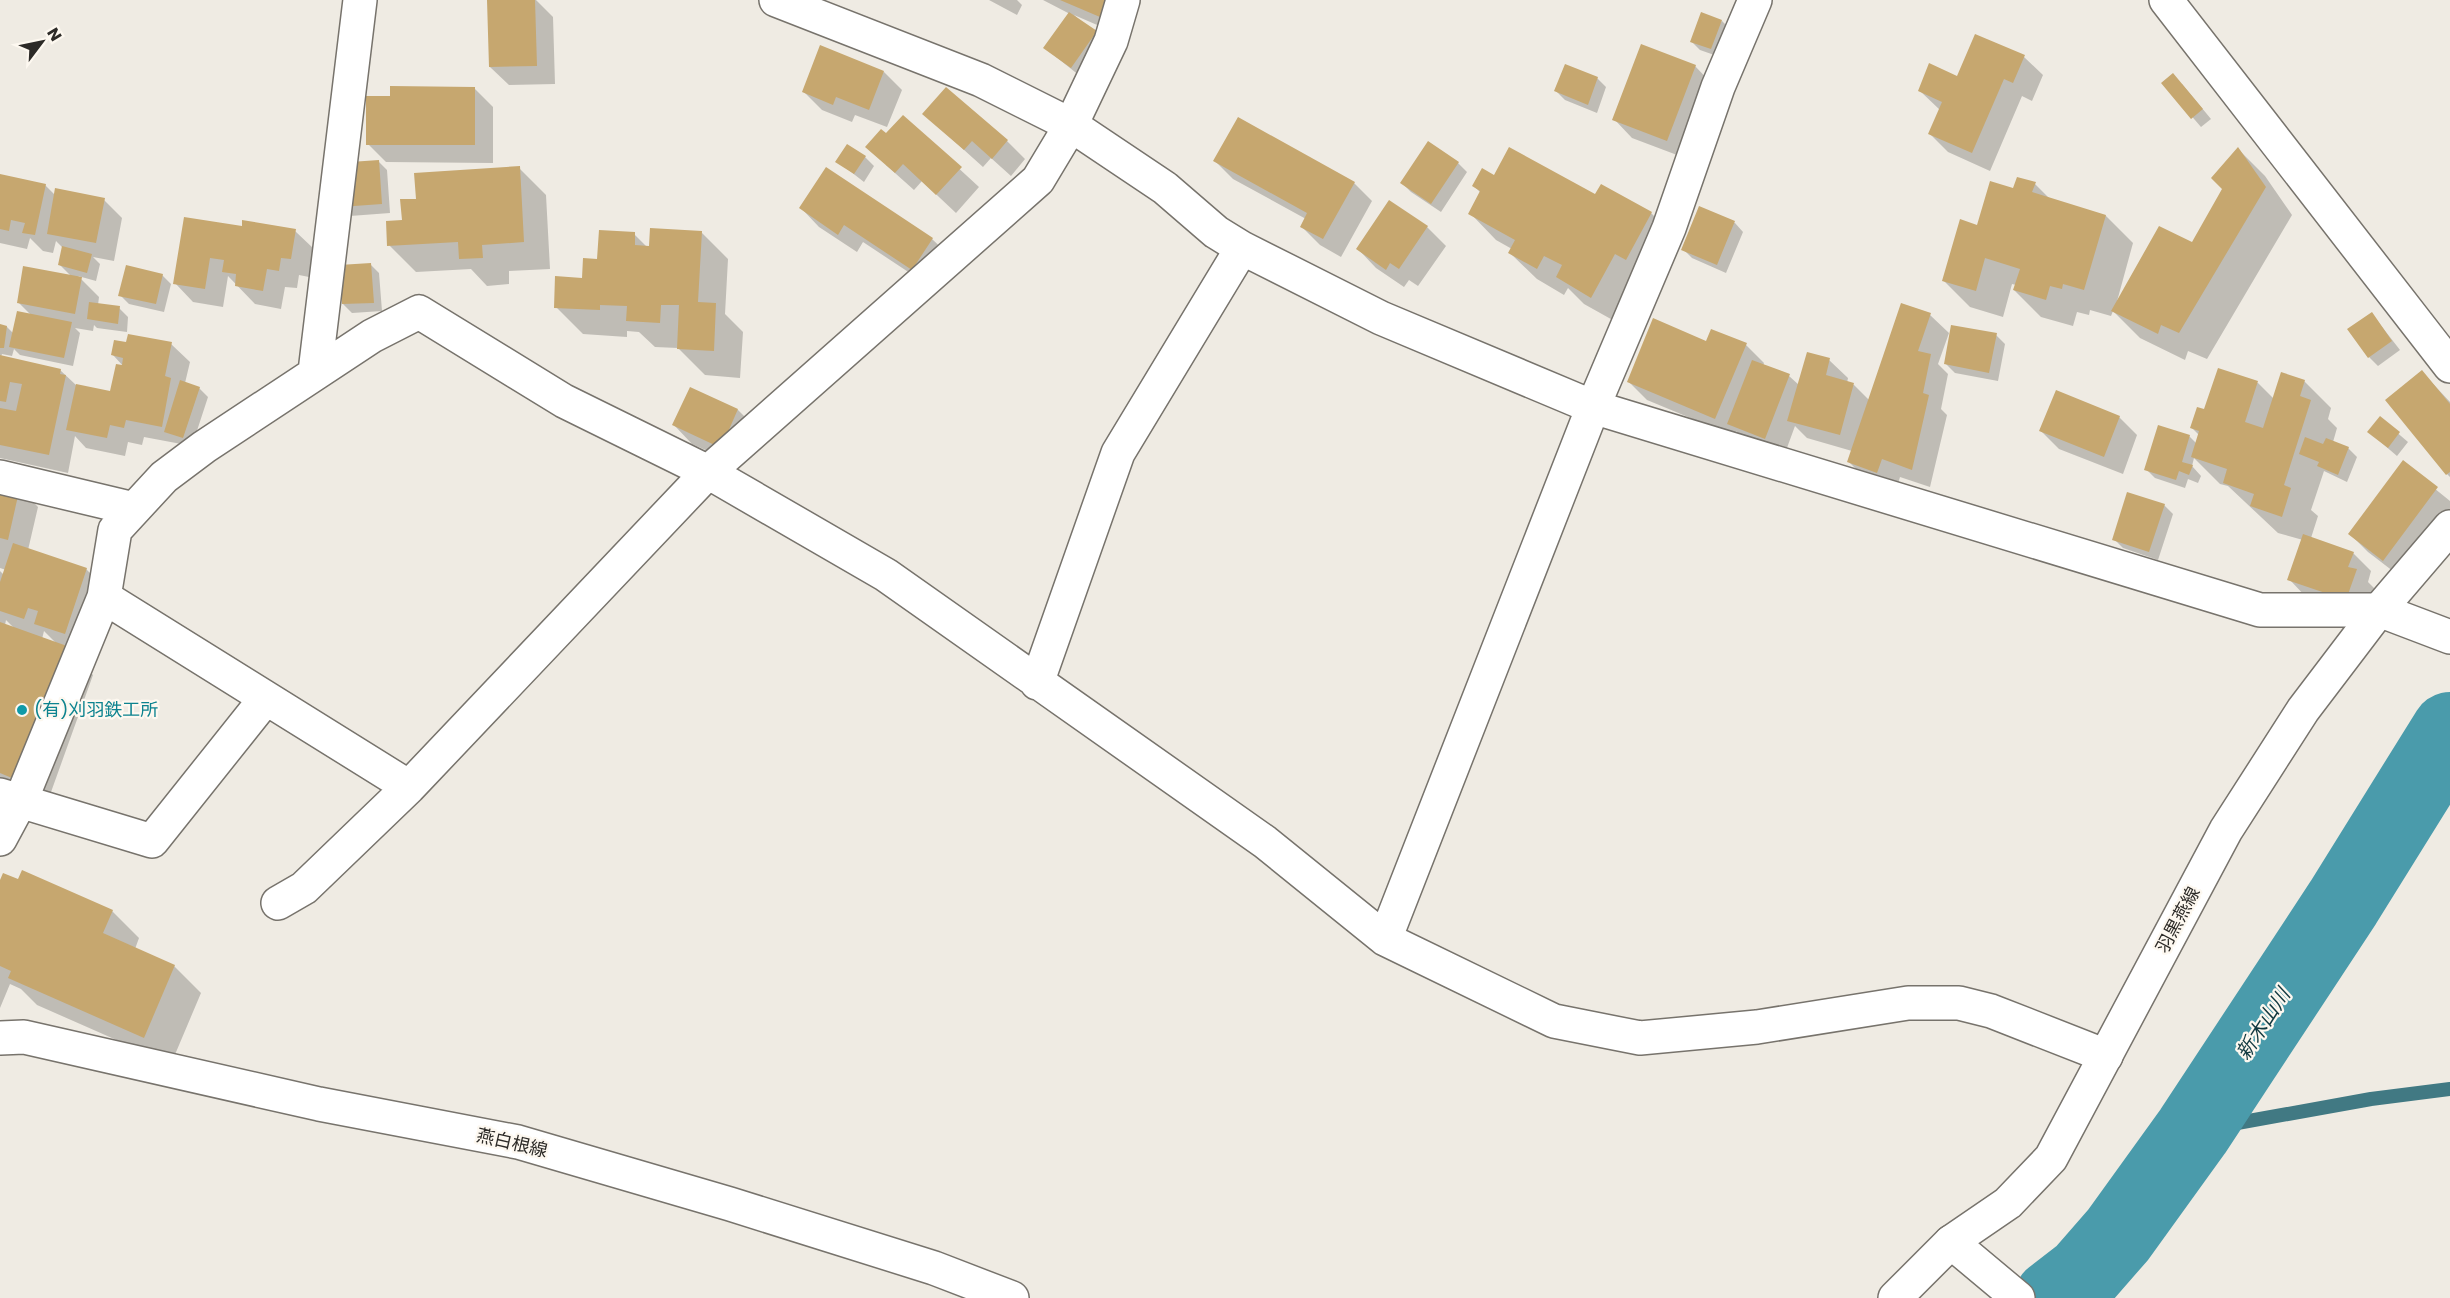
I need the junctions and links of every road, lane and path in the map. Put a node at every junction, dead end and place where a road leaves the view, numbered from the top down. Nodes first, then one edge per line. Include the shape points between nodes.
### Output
1 (360, 0) edge
2 (776, 0) edge
3 (1123, 0) edge
4 (1755, 0) edge
5 (2166, 0) edge
6 (1071, 125) junction
7 (1242, 248) junction
8 (2450, 366) edge
9 (315, 372) junction
10 (1593, 407) junction
11 (708, 472) junction
12 (0, 477) edge
13 (134, 509) junction
14 (2450, 527) edge
15 (104, 597) junction
16 (2379, 610) junction
17 (2450, 637) edge
18 (1037, 683) junction
19 (266, 698) junction
20 (410, 787) junction
21 (10, 797) edge
22 (0, 839) edge
23 (278, 903) dead end
24 (1385, 939) junction
25 (0, 1038) edge
26 (2106, 1056) junction
27 (1951, 1242) junction
28 (1012, 1298) edge
29 (1895, 1298) edge
30 (2018, 1298) edge

1 - 9 street
2 - 6 street via 981,80
3 - 6 street via 1111,41
4 - 10 street via 1718,87 1669,228
5 - 8 street
6 - 7 street via 1165,188 1216,232
6 - 11 street via 1038,180
7 - 10 street via 1381,318
7 - 18 street via 1118,453
9 - 11 street via 419,312 564,401
9 - 13 street via 164,477
10 - 16 street via 2260,610
10 - 24 street
11 - 18 street via 886,575
11 - 20 street
12 - 13 street
13 - 15 street via 115,530
14 - 16 street, 羽黒燕線
15 - 19 street
15 - 21 street
16 - 17 street
16 - 26 street, 羽黒燕線 via 2303,710 2226,830
18 - 24 street via 1265,842
19 - 20 street
19 - 21 street via 152,841
20 - 23 street via 304,888
21 - 22 street
24 - 26 street via 1554,1021 1640,1038 1757,1027 1908,1003 1959,1003 1991,1011
25 - 28 street, 燕白根線 via 24,1038 319,1104 519,1142 934,1268
26 - 27 street, 羽黒燕線 via 2051,1158 2008,1203
27 - 29 street, 羽黒燕線
27 - 30 street

